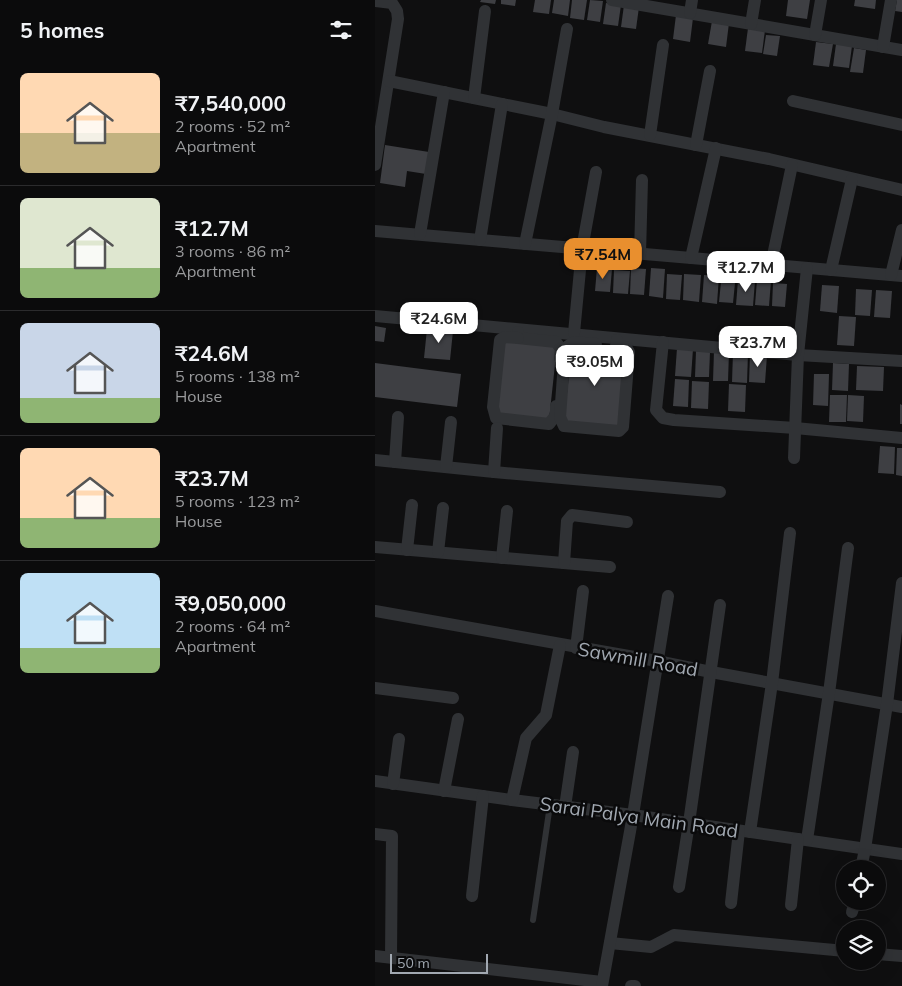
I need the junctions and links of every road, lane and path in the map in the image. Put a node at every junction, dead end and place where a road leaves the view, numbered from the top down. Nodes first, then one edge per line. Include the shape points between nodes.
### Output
1 (692, 0) edge
2 (755, 0) edge
3 (821, 0) edge
4 (891, 0) edge
5 (375, 1) edge
6 (619, 1) edge
7 (485, 11) dead end
8 (690, 14) junction
9 (751, 24) junction
10 (567, 29) dead end
11 (815, 35) junction
12 (663, 45) dead end
13 (883, 47) junction
14 (902, 50) edge
15 (710, 71) dead end
16 (389, 81) junction
17 (444, 92) junction
18 (474, 98) junction
19 (793, 101) dead end
20 (503, 104) junction
21 (552, 114) junction
22 (902, 124) edge
23 (650, 135) junction
24 (696, 145) junction
25 (716, 148) junction
26 (375, 165) edge
27 (792, 165) junction
28 (596, 172) dead end
29 (852, 179) junction
30 (642, 180) dead end
31 (902, 190) edge
32 (902, 230) edge
33 (375, 231) edge
34 (420, 234) junction
35 (479, 240) junction
36 (525, 244) junction
37 (582, 249) junction
38 (640, 254) junction
39 (691, 258) junction
40 (771, 265) junction
41 (807, 268) junction
42 (831, 270) junction
43 (896, 276) edge
44 (375, 316) edge
45 (574, 333) junction
46 (518, 334) junction
47 (617, 342) junction
48 (663, 342) junction
49 (798, 355) junction
50 (902, 361) edge
51 (398, 417) dead end
52 (451, 422) dead end
53 (497, 428) dead end
54 (795, 428) junction
55 (902, 438) edge
56 (794, 458) dead end
57 (375, 460) edge
58 (395, 462) junction
59 (446, 467) junction
60 (494, 472) junction
61 (719, 492) dead end
62 (412, 505) dead end
63 (443, 508) dead end
64 (507, 511) dead end
65 (627, 522) dead end
66 (790, 533) dead end
67 (375, 547) edge
68 (848, 548) dead end
69 (407, 550) junction
70 (438, 552) junction
71 (502, 558) junction
72 (564, 563) junction
73 (609, 567) dead end
74 (902, 583) edge
75 (583, 591) dead end
76 (668, 596) dead end
77 (720, 605) dead end
78 (375, 612) edge
79 (560, 645) junction
80 (577, 648) junction
81 (657, 661) junction
82 (711, 672) junction
83 (772, 683) junction
84 (375, 688) edge
85 (829, 693) junction
86 (453, 698) dead end
87 (887, 704) junction
88 (902, 707) edge
89 (459, 719) dead end
90 (399, 739) dead end
91 (573, 752) dead end
92 (375, 781) edge
93 (393, 784) junction
94 (443, 791) junction
95 (483, 796) junction
96 (512, 800) junction
97 (550, 805) junction
98 (565, 807) junction
99 (633, 815) junction
100 (689, 823) junction
101 (745, 832) junction
102 (375, 834) edge
103 (802, 840) junction
104 (865, 848) junction
105 (902, 854) edge
106 (863, 860) edge
107 (679, 887) dead end
108 (471, 896) dead end
109 (731, 903) dead end
110 (791, 905) dead end
111 (533, 920) dead end
112 (609, 943) junction
113 (836, 950) edge
114 (886, 955) edge
115 (375, 956) edge
116 (902, 956) edge
117 (391, 957) junction
118 (602, 984) edge

1 - 8 street
2 - 9 street
3 - 11 street
4 - 13 street
5 - 16 street via 392,3 397,11
6 - 8 street
7 - 18 street
8 - 9 street
9 - 11 street
10 - 21 street
11 - 13 street
12 - 23 street
13 - 14 street
15 - 24 street
16 - 17 street
16 - 26 street
17 - 18 street
17 - 34 street
18 - 20 street
19 - 22 street
20 - 21 street
20 - 35 street
21 - 23 street
21 - 36 street
23 - 24 street
24 - 25 street
25 - 27 street
25 - 39 street
27 - 29 street
27 - 40 street
28 - 37 street
29 - 31 street
29 - 42 street
30 - 38 street
32 - 43 street
33 - 34 street
34 - 35 street
35 - 36 street
36 - 37 street
37 - 38 street
37 - 45 street
38 - 39 street
39 - 40 street
40 - 41 street
41 - 42 street
41 - 49 street
42 - 43 street
44 - 46 street
45 - 46 street
45 - 47 street
46 - 46 street via 556,342 561,350 556,415 549,424 496,418 493,407 499,340
47 - 47 street via 629,352 623,427 619,431 564,426 560,418 565,348 574,342
47 - 48 street
48 - 49 street
48 - 54 street via 656,410 663,418
49 - 50 street
49 - 54 street
51 - 58 street
52 - 59 street
53 - 60 street
54 - 55 street
54 - 56 street
57 - 58 street
58 - 59 street
59 - 60 street
60 - 61 street
62 - 69 street
63 - 70 street
64 - 71 street
65 - 72 street via 572,515 567,521
66 - 83 street
67 - 69 street
68 - 85 street
69 - 70 street
70 - 71 street
71 - 72 street
72 - 73 street
74 - 87 street
75 - 80 street
76 - 81 street
77 - 82 street
78 - 79 street, Sawmill Road
79 - 80 street, Sawmill Road
79 - 96 street via 546,715 526,738
80 - 81 street, Sawmill Road
81 - 82 street, Sawmill Road
81 - 99 street
82 - 83 street, Sawmill Road
82 - 100 street
83 - 85 street, Sawmill Road
83 - 101 street
84 - 86 street
85 - 87 street, Sawmill Road
85 - 103 street
87 - 88 street, Sawmill Road
87 - 104 street
89 - 94 street
90 - 93 street
91 - 98 street
92 - 93 street, Sarai Palya Main Road
93 - 94 street, Sarai Palya Main Road
94 - 95 street, Sarai Palya Main Road
95 - 96 street, Sarai Palya Main Road
95 - 108 street
96 - 97 street, Sarai Palya Main Road
97 - 98 street, Sarai Palya Main Road
97 - 111 lane
98 - 99 street, Sarai Palya Main Road
99 - 100 street, Sarai Palya Main Road
99 - 112 street
100 - 101 street, Sarai Palya Main Road
100 - 107 street
101 - 103 street, Sarai Palya Main Road
101 - 109 street
102 - 117 street via 392,836
103 - 104 street, Sarai Palya Main Road
103 - 110 street
104 - 105 street, Sarai Palya Main Road
104 - 106 street
112 - 113 street via 651,947 674,935
112 - 118 street
114 - 116 street
115 - 117 street
117 - 118 street

